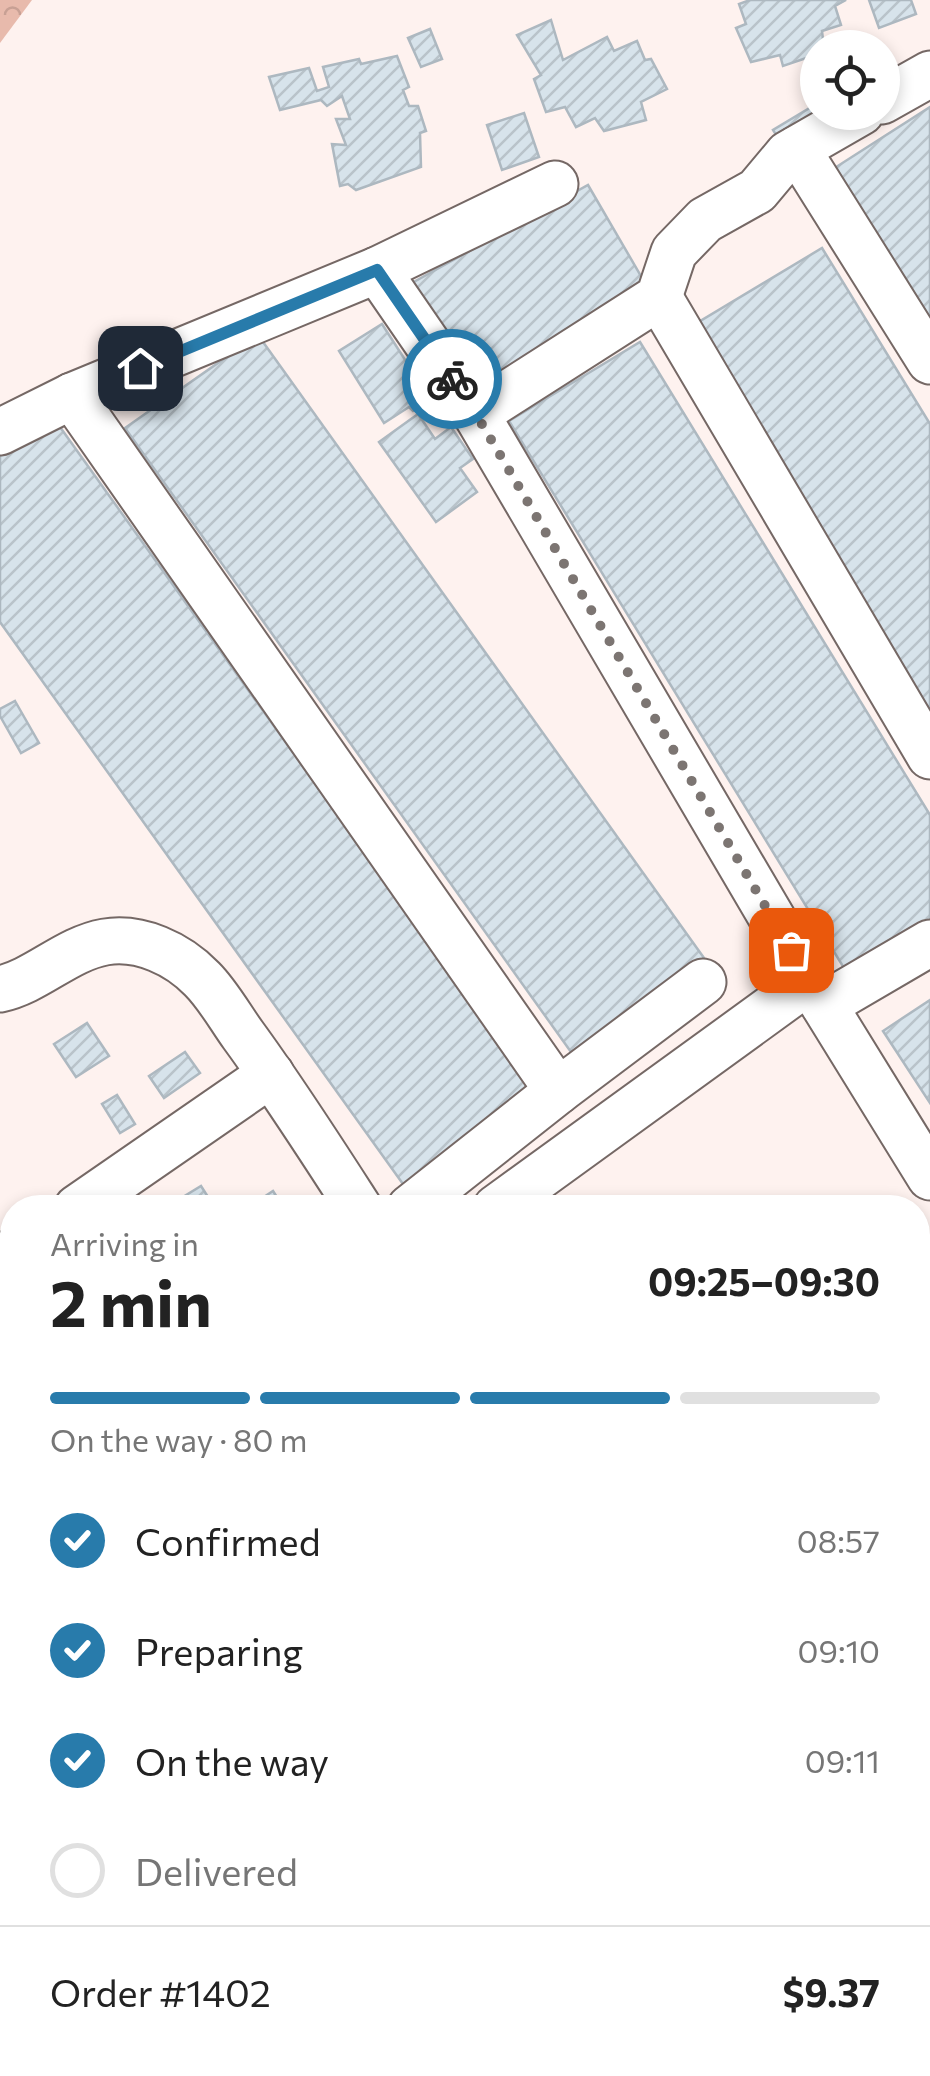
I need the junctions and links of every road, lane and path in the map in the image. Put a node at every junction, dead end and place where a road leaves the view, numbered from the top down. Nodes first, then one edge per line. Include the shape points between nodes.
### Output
1 (930, 74) edge
2 (900, 90) edge
3 (830, 130) edge
4 (797, 149) junction
5 (555, 184) dead end
6 (377, 270) junction
7 (659, 298) junction
8 (930, 361) edge
9 (72, 396) junction
10 (476, 414) junction
11 (0, 432) edge
12 (930, 756) edge
13 (930, 944) edge
14 (703, 982) dead end
15 (0, 988) edge
16 (817, 993) junction
17 (271, 1074) junction
18 (558, 1091) junction
19 (930, 1178) edge
20 (96, 1195) edge
21 (350, 1195) edge
22 (426, 1195) edge
23 (515, 1195) edge

1 - 2 street
3 - 4 street
4 - 7 street via 757,191 705,220 674,252
4 - 8 street
5 - 6 street
6 - 9 street
6 - 10 street
7 - 10 street
7 - 12 street
9 - 11 street
9 - 18 street
10 - 16 street
13 - 16 street
14 - 18 street
15 - 17 street via 68,954 138,941 202,978
16 - 19 street
16 - 23 street
17 - 20 street
17 - 21 street
18 - 22 street

